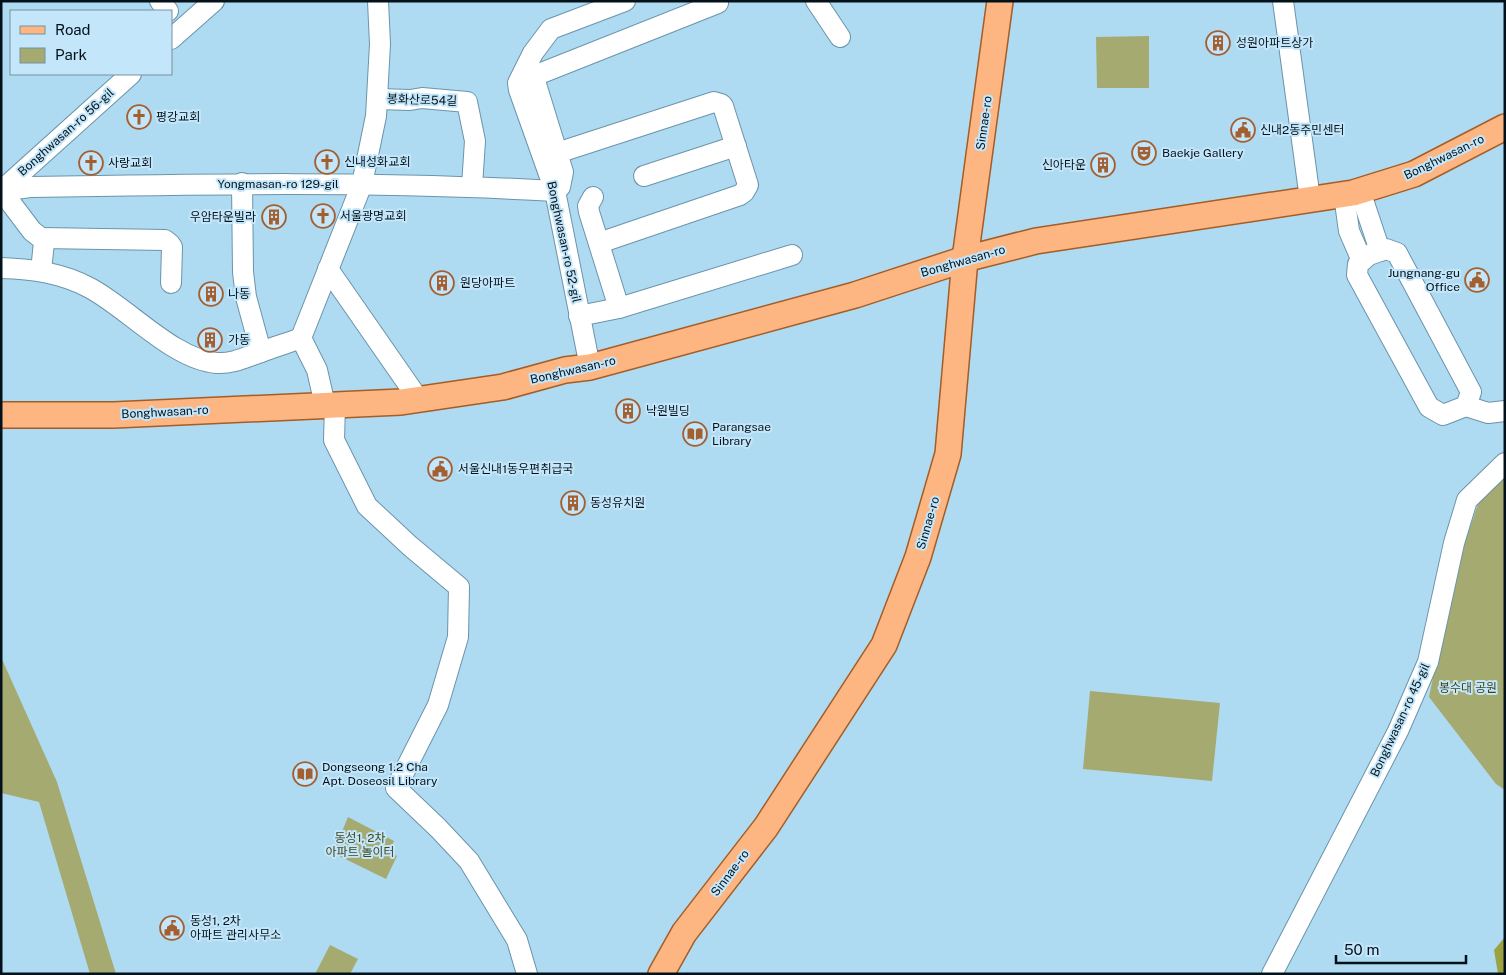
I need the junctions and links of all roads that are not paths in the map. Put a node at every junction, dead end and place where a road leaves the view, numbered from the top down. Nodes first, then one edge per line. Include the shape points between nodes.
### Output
1 (214, 1) edge
2 (378, 1) edge
3 (625, 1) edge
4 (816, 1) edge
5 (1000, 1) edge
6 (1283, 1) edge
7 (718, 3) dead end
8 (175, 28) edge
9 (840, 36) dead end
10 (131, 75) edge
11 (378, 99) junction
12 (1505, 127) edge
13 (736, 146) junction
14 (557, 153) junction
15 (644, 176) dead end
16 (242, 183) junction
17 (362, 184) junction
18 (472, 186) junction
19 (1, 191) edge
20 (555, 191) junction
21 (1352, 193) junction
22 (593, 197) dead end
23 (1310, 199) junction
24 (41, 238) junction
25 (599, 243) junction
26 (1380, 251) junction
27 (792, 255) dead end
28 (965, 259) junction
29 (1362, 261) junction
30 (1, 268) edge
31 (328, 269) junction
32 (41, 271) junction
33 (171, 283) dead end
34 (619, 308) junction
35 (579, 316) junction
36 (301, 338) junction
37 (261, 352) junction
38 (590, 367) junction
39 (419, 400) junction
40 (330, 405) junction
41 (1466, 406) junction
42 (1505, 411) edge
43 (1, 415) edge
44 (1505, 463) edge
45 (527, 974) edge
46 (661, 974) edge
47 (1272, 974) edge

1 - 8 street
2 - 11 street
3 - 20 street, Bonghwasan-ro 52-gil via 551,30 533,53 518,83
4 - 9 street
5 - 28 main road, Sinnae-ro
6 - 23 street
7 - 14 street via 539,74 535,81
10 - 19 street, Bonghwasan-ro 56-gil
11 - 17 street
11 - 18 street, 봉화산로54길 via 467,102 475,141
12 - 21 main road, Bonghwasan-ro via 1414,174
13 - 14 street via 723,106 714,102
13 - 15 street
13 - 25 street via 748,185 744,192
14 - 20 street via 563,176 560,187
16 - 17 street, Yongmasan-ro 129-gil
16 - 19 street, Yongmasan-ro 129-gil via 30,186
16 - 37 street via 243,272 246,297
17 - 18 street, Yongmasan-ro 129-gil
17 - 31 street
18 - 20 street, Yongmasan-ro 129-gil
19 - 24 street
20 - 35 street, Bonghwasan-ro 52-gil
21 - 23 main road, Bonghwasan-ro
21 - 26 street
21 - 29 street via 1349,232
22 - 25 street via 588,206
23 - 28 main road, Bonghwasan-ro via 1036,241
24 - 32 street via 44,242
24 - 33 street via 165,240 172,247
25 - 34 street
26 - 29 street
26 - 41 street via 1386,249 1397,253 1471,392
27 - 34 street
28 - 38 main road, Bonghwasan-ro via 855,295
28 - 46 main road, Sinnae-ro via 948,454 918,557 884,645 766,827 684,933
29 - 41 street via 1356,275 1429,407 1443,416
30 - 32 street
31 - 36 street
31 - 39 street
32 - 37 street via 90,288 184,354 218,363 239,361
34 - 35 street
35 - 38 street, Bonghwasan-ro 52-gil
36 - 37 street
36 - 40 street
38 - 39 main road, Bonghwasan-ro via 565,370 504,387
39 - 40 main road, Bonghwasan-ro
40 - 43 main road, Bonghwasan-ro via 114,415
40 - 45 street via 334,440 367,506 459,587 458,637 438,705 396,788 469,861 517,940
41 - 42 street via 1488,413
44 - 47 street, Bonghwasan-ro 45-gil via 1467,500 1454,543 1428,662 1398,731

